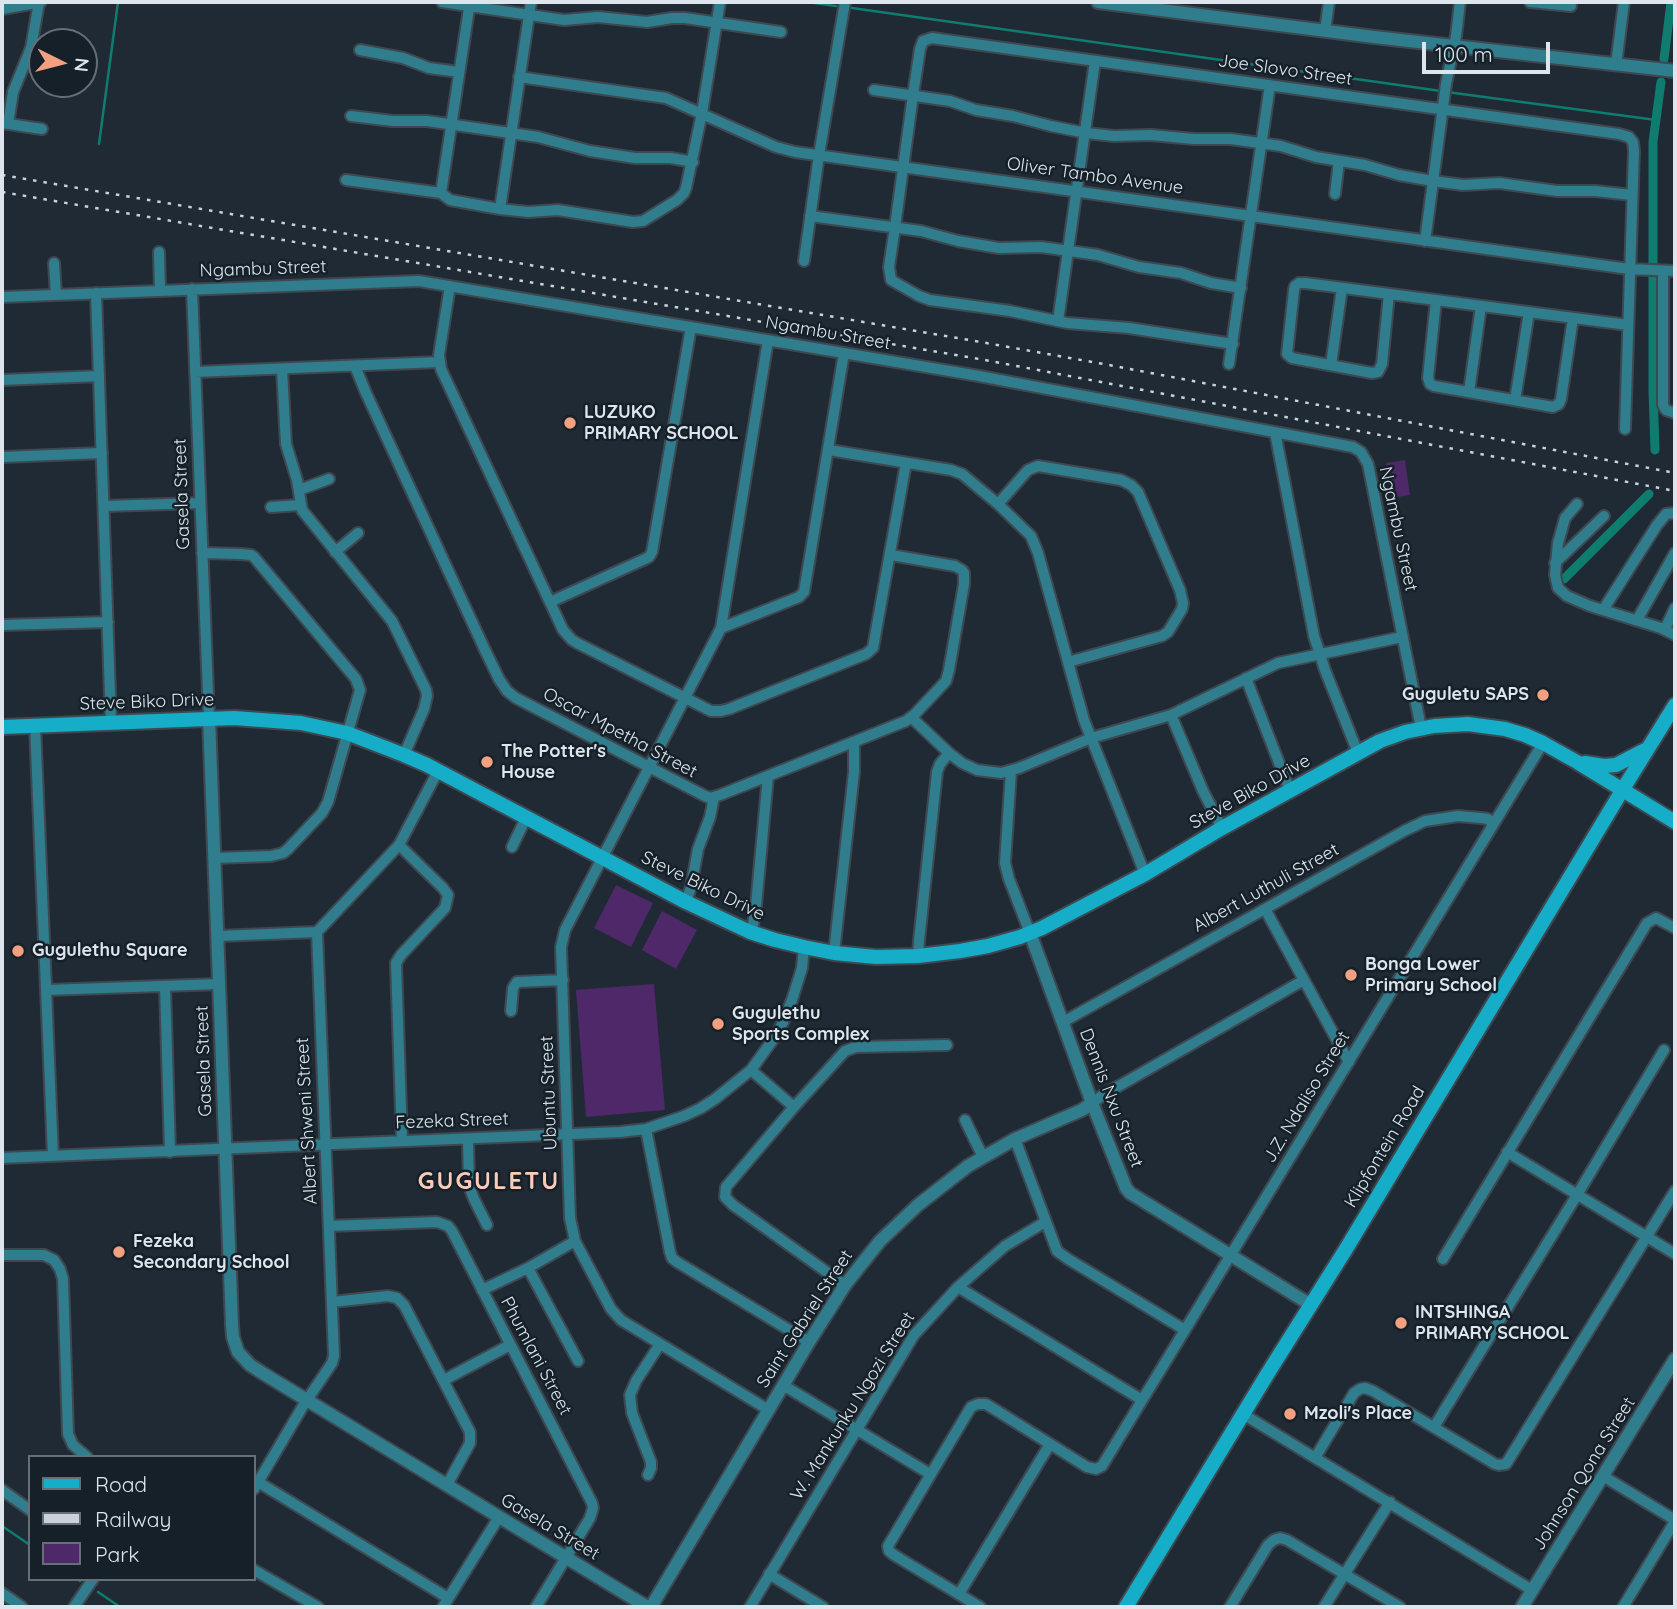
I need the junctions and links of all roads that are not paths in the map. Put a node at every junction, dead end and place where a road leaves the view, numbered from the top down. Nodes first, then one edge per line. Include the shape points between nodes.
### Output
1 (40, 2) edge
2 (442, 2) edge
3 (531, 2) edge
4 (720, 2) edge
5 (845, 2) edge
6 (1098, 2) edge
7 (1329, 2) edge
8 (1460, 2) edge
9 (1530, 2) edge
10 (1625, 2) edge
11 (469, 4) edge
12 (1571, 6) dead end
13 (2, 9) edge
14 (529, 15) junction
15 (716, 22) junction
16 (1325, 31) junction
17 (781, 32) dead end
18 (1454, 46) junction
19 (360, 50) dead end
20 (1095, 61) junction
21 (1616, 65) junction
22 (1675, 71) edge
23 (459, 72) junction
24 (519, 77) junction
25 (1270, 85) junction
26 (874, 90) dead end
27 (913, 95) junction
28 (1444, 104) junction
29 (702, 113) junction
30 (351, 116) dead end
31 (5, 124) edge
32 (451, 124) junction
33 (42, 129) dead end
34 (1086, 132) junction
35 (511, 134) junction
36 (1261, 143) junction
37 (820, 155) junction
38 (1339, 161) junction
39 (692, 162) junction
40 (903, 167) junction
41 (346, 180) dead end
42 (1433, 181) junction
43 (1076, 192) junction
44 (441, 193) junction
45 (1335, 194) dead end
46 (1632, 195) junction
47 (500, 209) junction
48 (810, 216) junction
49 (1251, 216) junction
50 (895, 227) junction
51 (1425, 241) junction
52 (1069, 250) junction
53 (159, 252) dead end
54 (804, 261) dead end
55 (54, 263) dead end
56 (1629, 269) junction
57 (1656, 271) junction
58 (1675, 271) edge
59 (450, 286) junction
60 (1241, 288) junction
61 (1342, 288) junction
62 (192, 289) junction
63 (160, 290) junction
64 (96, 293) junction
65 (1389, 294) junction
66 (56, 295) junction
67 (2, 297) edge
68 (1436, 300) junction
69 (1481, 306) junction
70 (1529, 312) junction
71 (1573, 318) junction
72 (1058, 321) junction
73 (1628, 325) junction
74 (691, 327) junction
75 (1669, 336) edge
76 (768, 340) junction
77 (1233, 344) junction
78 (844, 353) junction
79 (439, 362) junction
80 (1229, 364) dead end
81 (1331, 365) junction
82 (355, 366) junction
83 (282, 369) junction
84 (195, 372) junction
85 (99, 376) junction
86 (2, 380) edge
87 (1469, 392) junction
88 (1516, 400) junction
89 (1671, 412) edge
90 (1625, 429) dead end
91 (1275, 432) junction
92 (829, 450) junction
93 (102, 453) junction
94 (2, 457) edge
95 (906, 463) junction
96 (329, 479) dead end
97 (299, 490) junction
98 (200, 503) junction
99 (998, 504) junction
100 (1577, 504) dead end
101 (300, 505) junction
102 (105, 506) junction
103 (271, 507) dead end
104 (1675, 513) edge
105 (1604, 516) dead end
106 (358, 533) dead end
107 (335, 552) junction
108 (202, 553) junction
109 (1675, 553) edge
110 (891, 555) junction
111 (1555, 563) junction
112 (550, 602) junction
113 (1675, 608) edge
114 (1603, 610) junction
115 (1637, 621) junction
116 (108, 622) junction
117 (2, 625) edge
118 (721, 628) junction
119 (1670, 632) edge
120 (1402, 637) junction
121 (1319, 653) junction
122 (1068, 662) junction
123 (1246, 678) junction
124 (685, 699) junction
125 (1675, 705) edge
126 (1171, 715) junction
127 (209, 718) junction
128 (912, 718) junction
129 (111, 723) junction
130 (35, 725) junction
131 (2, 727) edge
132 (1421, 728) junction
133 (346, 733) junction
134 (1091, 738) junction
135 (854, 742) junction
136 (1543, 743) junction
137 (1648, 748) junction
138 (949, 753) junction
139 (1358, 753) junction
140 (404, 755) junction
141 (1577, 762) junction
142 (649, 768) junction
143 (438, 771) junction
144 (1011, 771) junction
145 (768, 776) junction
146 (1623, 789) junction
147 (1290, 791) junction
148 (715, 797) junction
149 (526, 818) junction
150 (1675, 822) edge
151 (1493, 824) junction
152 (1222, 828) junction
153 (399, 845) junction
154 (512, 847) dead end
155 (214, 858) junction
156 (602, 858) junction
157 (1145, 874) junction
158 (686, 902) junction
159 (1265, 909) junction
160 (1675, 928) edge
161 (317, 932) junction
162 (750, 932) junction
163 (1030, 933) junction
164 (218, 936) junction
165 (804, 947) junction
166 (834, 953) junction
167 (918, 956) junction
168 (563, 980) junction
169 (1304, 980) junction
170 (219, 984) junction
171 (165, 986) junction
172 (47, 990) junction
173 (511, 1011) dead end
174 (1063, 1022) junction
175 (947, 1045) dead end
176 (1664, 1050) dead end
177 (1349, 1062) junction
178 (751, 1070) junction
179 (1092, 1103) junction
180 (794, 1107) junction
181 (965, 1119) dead end
182 (646, 1129) junction
183 (567, 1134) junction
184 (468, 1139) junction
185 (1015, 1139) junction
186 (402, 1141) junction
187 (326, 1144) junction
188 (226, 1149) junction
189 (170, 1152) junction
190 (1507, 1152) junction
191 (53, 1156) junction
192 (983, 1157) junction
193 (2, 1158) edge
194 (1675, 1191) edge
195 (1577, 1195) junction
196 (1045, 1222) junction
197 (487, 1225) dead end
198 (329, 1226) junction
199 (1647, 1237) junction
200 (575, 1241) junction
201 (1675, 1254) edge
202 (2, 1255) edge
203 (1230, 1256) junction
204 (1443, 1259) dead end
205 (528, 1268) junction
206 (845, 1284) junction
207 (958, 1287) junction
208 (482, 1290) junction
209 (332, 1303) junction
210 (1311, 1305) junction
211 (1185, 1330) junction
212 (809, 1342) junction
213 (660, 1344) junction
214 (510, 1345) junction
215 (1675, 1359) edge
216 (578, 1361) dead end
217 (444, 1380) junction
218 (783, 1385) junction
219 (307, 1400) junction
220 (1142, 1400) junction
221 (767, 1409) junction
222 (1243, 1414) junction
223 (1434, 1427) junction
224 (857, 1429) junction
225 (1050, 1444) junction
226 (86, 1455) edge
227 (1315, 1458) junction
228 (930, 1474) junction
229 (648, 1475) dead end
230 (1603, 1476) junction
231 (256, 1485) edge
232 (447, 1485) junction
233 (2, 1490) edge
234 (1390, 1502) junction
235 (28, 1509) edge
236 (499, 1517) junction
237 (1675, 1521) edge
238 (566, 1557) junction
239 (256, 1571) edge
240 (769, 1574) junction
241 (1344, 1575) junction
242 (92, 1581) edge
243 (1532, 1590) junction
244 (2, 1593) edge
245 (959, 1594) junction
246 (445, 1603) edge
247 (649, 1605) edge
248 (22, 1607) edge
249 (74, 1607) edge
250 (318, 1607) edge
251 (536, 1607) edge
252 (750, 1607) edge
253 (823, 1607) edge
254 (980, 1607) edge
255 (1126, 1607) edge
256 (1230, 1607) edge
257 (1324, 1607) edge
258 (1400, 1607) edge
259 (1522, 1607) edge
260 (1623, 1607) edge

1 - 13 street
1 - 31 street via 31,48
2 - 11 street
3 - 14 street
4 - 15 street
5 - 37 street
6 - 16 street
7 - 16 street
8 - 18 street
9 - 12 street
10 - 21 street
11 - 14 street
11 - 23 street
14 - 15 street via 565,20
14 - 24 street
15 - 17 street
15 - 29 street
16 - 18 street
18 - 21 street
18 - 28 street
19 - 23 street
20 - 25 street, Joe Slovo Street
20 - 27 street, Joe Slovo Street via 932,38 921,44
20 - 34 street
21 - 22 street
23 - 32 street
24 - 29 street, Oliver Tambo Avenue via 656,96
24 - 35 street
25 - 28 street, Joe Slovo Street
25 - 36 street
26 - 27 street
27 - 34 street
27 - 40 street
28 - 42 street
28 - 46 street, Joe Slovo Street via 1631,139
29 - 37 street, Oliver Tambo Avenue via 776,147
29 - 39 street
30 - 32 street
31 - 33 street
32 - 35 street
32 - 44 street
34 - 36 street
34 - 43 street
35 - 39 street via 590,152
35 - 47 street
36 - 38 street
36 - 49 street
37 - 40 street, Oliver Tambo Avenue
37 - 48 street
38 - 42 street
38 - 45 street
39 - 47 street via 684,193 643,222 558,210
40 - 43 street, Oliver Tambo Avenue
40 - 50 street
41 - 44 street
42 - 46 street
42 - 51 street
43 - 49 street, Oliver Tambo Avenue
43 - 52 street
44 - 47 street via 450,200
46 - 56 street
48 - 50 street
48 - 54 street
49 - 51 street, Oliver Tambo Avenue
49 - 60 street
50 - 52 street via 999,248
50 - 72 street via 891,280 925,298
51 - 56 street, Oliver Tambo Avenue
52 - 60 street
52 - 72 street
53 - 63 street
55 - 66 street
56 - 57 street, Oliver Tambo Avenue
56 - 73 street
57 - 58 street, Oliver Tambo Avenue
57 - 75 street
59 - 62 street, Ngambu Street via 411,281
59 - 74 street, Ngambu Street
59 - 79 street
60 - 77 street
61 - 65 street
61 - 81 street
61 - 81 street via 1295,286 1287,354
62 - 63 street, Ngambu Street
62 - 84 street, Gasela Street
63 - 64 street, Ngambu Street
64 - 66 street, Ngambu Street
64 - 85 street
65 - 68 street
65 - 81 street via 1378,372
66 - 67 street, Ngambu Street
68 - 69 street
68 - 87 street via 1427,378 1433,386
69 - 70 street
69 - 87 street
70 - 71 street
70 - 88 street
71 - 73 street
71 - 88 street via 1559,404 1553,407
72 - 77 street
73 - 90 street
74 - 76 street, Ngambu Street
74 - 112 street via 652,552
75 - 89 street via 1663,405
76 - 78 street, Ngambu Street
76 - 118 street, Ubuntu Street
77 - 80 street
78 - 91 street, Ngambu Street
78 - 92 street
79 - 82 street
79 - 112 street
82 - 83 street
82 - 142 street, Oscar Mpetha Street via 504,687 516,698
83 - 84 street
83 - 97 street via 286,444
84 - 98 street, Gasela Street
85 - 86 street
85 - 93 street
87 - 88 street
91 - 120 street, Ngambu Street via 1353,447 1365,458
91 - 121 street
92 - 95 street
92 - 118 street via 804,592
93 - 94 street
93 - 102 street
95 - 99 street via 962,474
95 - 110 street
96 - 97 street
97 - 101 street
98 - 102 street
98 - 108 street, Gasela Street
99 - 122 street via 1035,544
99 - 122 street via 1028,470 1038,466 1121,480 1138,492 1180,590 1182,609 1162,636
100 - 111 street via 1565,518
101 - 103 street
101 - 107 street
102 - 116 street
104 - 114 street via 1666,514 1657,525
105 - 111 street
106 - 107 street
107 - 140 street via 392,621 426,690 424,709
108 - 127 street, Gasela Street
108 - 133 street via 254,557 356,678 360,690
109 - 115 street
110 - 124 street via 870,652 721,711
110 - 128 street via 956,566 964,578 946,681
111 - 114 street via 1562,592
112 - 124 street via 572,640
113 - 119 street
114 - 115 street
115 - 119 street
116 - 117 street
116 - 129 street
118 - 124 street, Ubuntu Street
120 - 121 street
120 - 132 street, Ngambu Street
121 - 123 street via 1278,663
121 - 139 street
122 - 134 street
123 - 126 street
123 - 147 street
124 - 142 street, Ubuntu Street
125 - 137 main road, Klipfontein Road
126 - 134 street
126 - 152 street
127 - 129 main road, Steve Biko Drive
127 - 133 main road, Steve Biko Drive via 275,720
127 - 155 street, Gasela Street
128 - 135 street
128 - 138 street
129 - 130 main road, Steve Biko Drive
130 - 131 main road, Steve Biko Drive
130 - 172 street
132 - 136 main road, Steve Biko Drive via 1468,724 1516,732
132 - 139 main road, Steve Biko Drive
133 - 140 main road, Steve Biko Drive
133 - 155 street via 325,808 288,849 271,856
134 - 144 street
134 - 157 street
135 - 145 street
135 - 166 street
136 - 141 main road, Steve Biko Drive
136 - 151 street, J.Z. Ndaliso Street
137 - 141 main road via 1611,766
137 - 146 main road, Klipfontein Road
138 - 144 street via 977,770
138 - 167 street via 937,772
139 - 147 main road, Steve Biko Drive
140 - 143 main road, Steve Biko Drive
141 - 146 main road, Steve Biko Drive
142 - 148 street, Oscar Mpetha Street
142 - 156 street, Ubuntu Street
143 - 149 main road, Steve Biko Drive
143 - 153 street
144 - 163 street via 1005,863
145 - 148 street
145 - 162 street
146 - 150 main road, Steve Biko Drive
146 - 210 main road, Klipfontein Road
147 - 152 main road, Steve Biko Drive
148 - 158 street
149 - 154 street
149 - 156 main road, Steve Biko Drive
151 - 159 street, Albert Luthuli Street via 1458,816 1425,821
151 - 177 street, J.Z. Ndaliso Street
152 - 157 main road, Steve Biko Drive
153 - 161 street
153 - 186 street via 448,895 445,908 396,964
155 - 164 street, Gasela Street
156 - 158 main road, Steve Biko Drive
156 - 168 street, Ubuntu Street via 563,936
157 - 163 main road, Steve Biko Drive
158 - 162 main road, Steve Biko Drive
159 - 169 street
159 - 174 street, Albert Luthuli Street
160 - 190 street via 1656,918 1647,923
161 - 164 street
161 - 187 street, Albert Shweni Street
162 - 165 main road, Steve Biko Drive
163 - 167 main road, Steve Biko Drive via 988,946
163 - 174 street, Dennis Nxu Street
164 - 170 street, Gasela Street
165 - 166 main road, Steve Biko Drive
165 - 178 street, Fezeka Street via 802,968 783,1022
166 - 167 main road, Steve Biko Drive
168 - 173 street via 517,982
168 - 183 street, Ubuntu Street
169 - 177 street
169 - 179 street
170 - 171 street
170 - 188 street, Gasela Street
171 - 172 street
171 - 189 street
172 - 191 street
174 - 179 street, Dennis Nxu Street
175 - 180 street via 850,1048
176 - 195 street
177 - 203 street, J.Z. Ndaliso Street
178 - 180 street
178 - 182 street, Fezeka Street via 701,1108
179 - 185 street, Saint Gabriel Street
179 - 203 street, Dennis Nxu Street via 1130,1193
180 - 206 street via 729,1182 725,1197
181 - 192 street
182 - 183 street, Fezeka Street
182 - 212 street via 672,1258
183 - 184 street, Fezeka Street
183 - 200 street, Ubuntu Street
184 - 186 street, Fezeka Street
184 - 197 street via 469,1186
185 - 192 street, Saint Gabriel Street
185 - 196 street
186 - 187 street, Fezeka Street
187 - 188 street, Fezeka Street
187 - 198 street, Albert Shweni Street
188 - 189 street, Fezeka Street
188 - 219 street, Gasela Street via 233,1337 238,1352 250,1365
189 - 191 street, Fezeka Street
190 - 195 street
190 - 204 street
191 - 193 street, Fezeka Street
192 - 206 street, Saint Gabriel Street via 918,1205
194 - 199 street
195 - 199 street
195 - 223 street
196 - 207 street, W. Mankunku Ngozi Street
196 - 211 street via 1059,1253
198 - 208 street, Phumlani Street via 443,1223 452,1231
198 - 209 street, Albert Shweni Street
199 - 201 street
199 - 223 street via 1507,1464 1495,1464
200 - 205 street
200 - 213 street, Ubuntu Street via 616,1315
202 - 226 street via 44,1255 54,1260 61,1272 68,1434
203 - 210 street, Dennis Nxu Street
203 - 211 street, J.Z. Ndaliso Street
205 - 208 street
205 - 216 street
206 - 212 street, Saint Gabriel Street
207 - 220 street
207 - 224 street, W. Mankunku Ngozi Street via 914,1335
208 - 214 street, Phumlani Street
209 - 217 street via 397,1298
209 - 219 street, Albert Shweni Street via 334,1356
210 - 222 main road, Klipfontein Road
211 - 220 street, J.Z. Ndaliso Street
212 - 218 street, Saint Gabriel Street
213 - 221 street, Ubuntu Street
213 - 229 street via 630,1395 651,1462
214 - 217 street
214 - 238 street, Phumlani Street via 593,1503 590,1518
215 - 230 street, Johnson Qona Street
217 - 232 street via 470,1438
218 - 221 street, Saint Gabriel Street
218 - 224 street
219 - 231 street, Albert Shweni Street
219 - 232 street, Gasela Street
220 - 225 street, J.Z. Ndaliso Street via 1099,1469 1087,1467
221 - 247 street, Saint Gabriel Street
222 - 227 street
222 - 255 main road, Klipfontein Road
223 - 227 street via 1373,1391 1360,1389
224 - 228 street
224 - 240 street, W. Mankunku Ngozi Street
225 - 228 street via 988,1406 975,1404
225 - 245 street
227 - 234 street
228 - 245 street via 888,1549
230 - 237 street
230 - 243 street, Johnson Qona Street
231 - 246 street
232 - 236 street, Gasela Street
233 - 235 street
234 - 241 street
234 - 243 street
236 - 238 street, Gasela Street
236 - 246 street
237 - 260 street
238 - 247 street, Gasela Street
238 - 251 street, Phumlani Street
239 - 250 street
240 - 252 street, W. Mankunku Ngozi Street
240 - 253 street
241 - 256 street via 1287,1540 1277,1539 1266,1548
241 - 257 street
241 - 258 street
242 - 249 street
243 - 259 street, Johnson Qona Street
244 - 248 street
245 - 254 street

